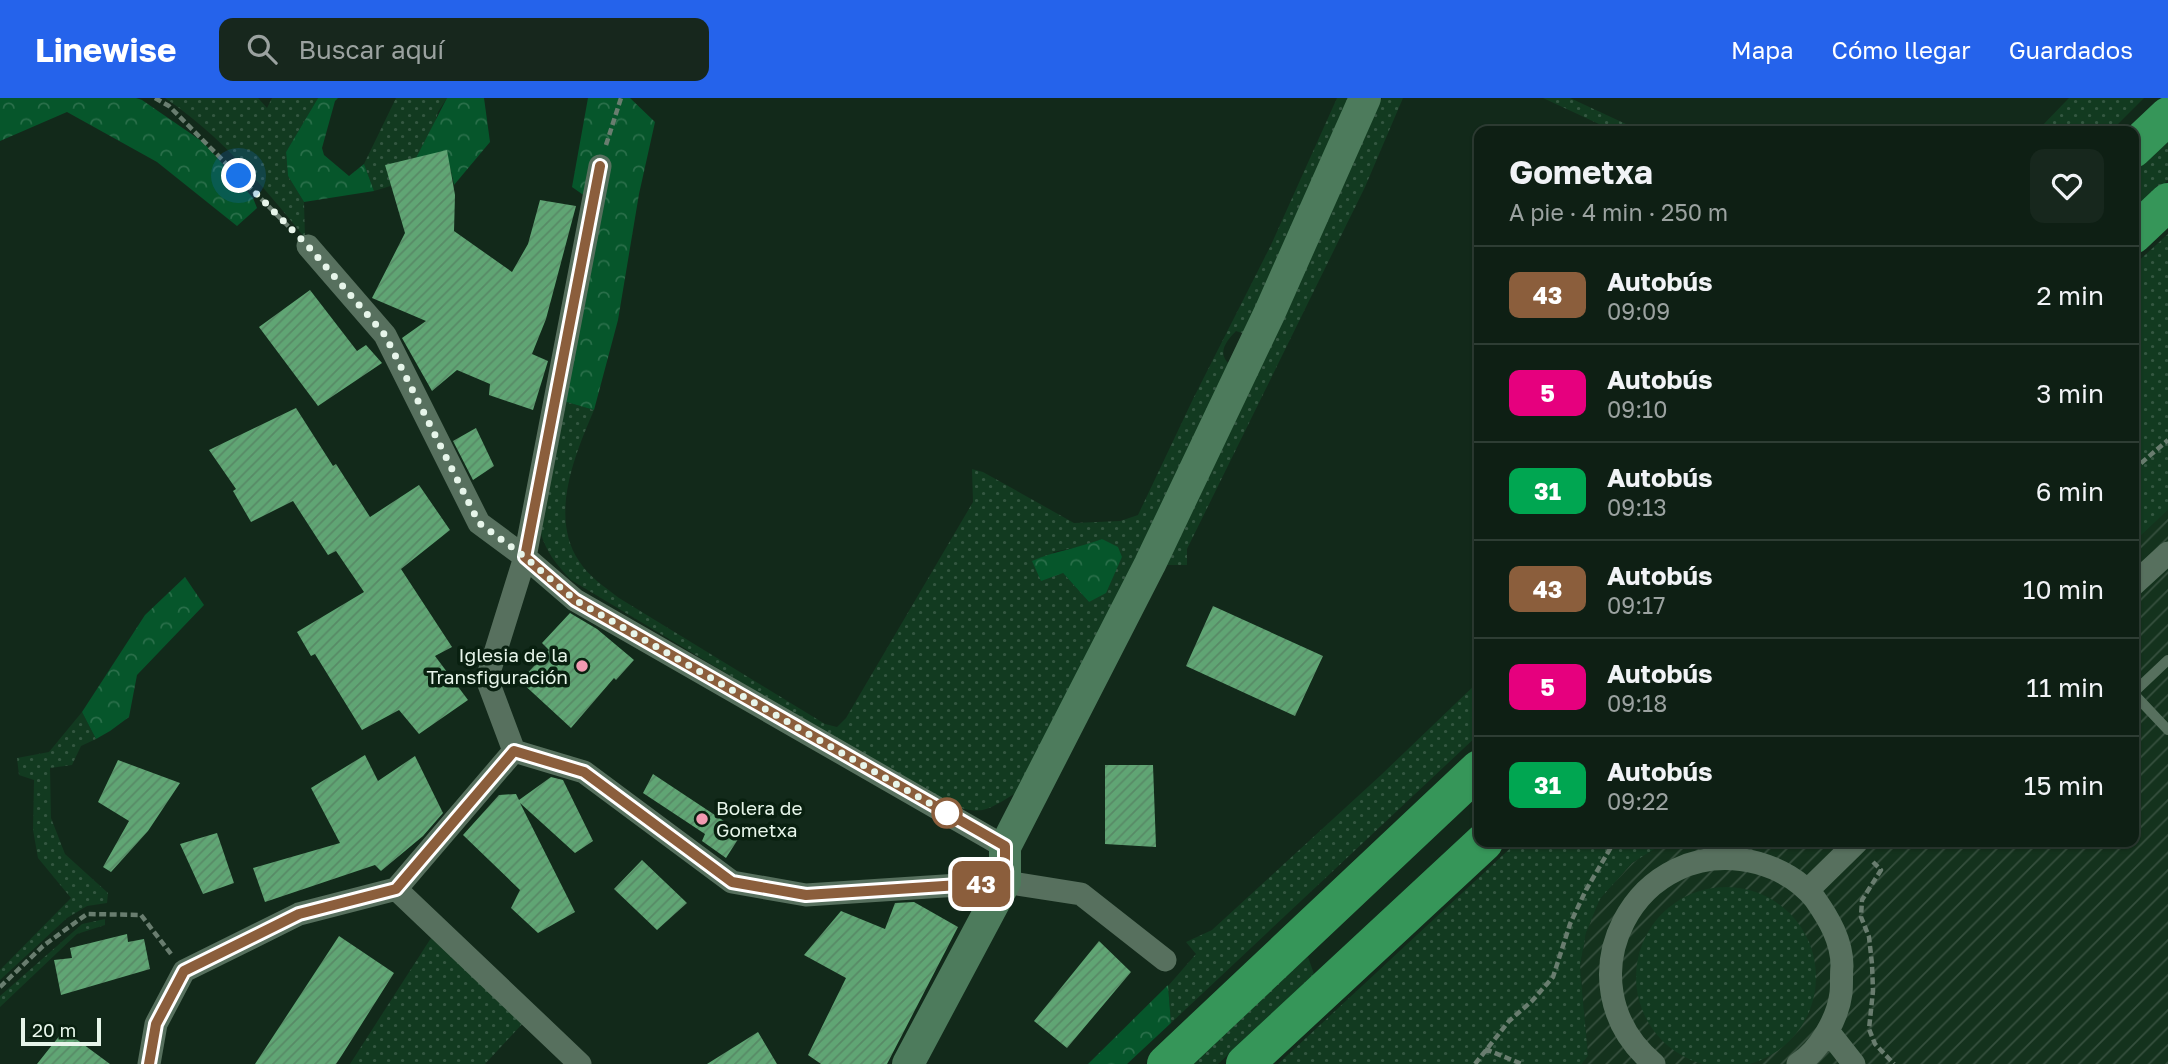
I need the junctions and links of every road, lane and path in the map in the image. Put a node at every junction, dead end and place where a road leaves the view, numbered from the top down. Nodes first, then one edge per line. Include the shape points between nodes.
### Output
1 (155, 98) edge
2 (621, 98) edge
3 (1365, 98) edge
4 (2168, 116) edge
5 (2139, 143) edge
6 (600, 166) joint
7 (2168, 202) edge
8 (2139, 229) edge
9 (308, 246) joint
10 (2168, 440) edge
11 (2139, 465) edge
12 (2168, 552) edge
13 (525, 557) junction
14 (2139, 579) edge
15 (2168, 660) edge
16 (2139, 687) edge
17 (2139, 699) edge
18 (2168, 730) edge
19 (514, 751) junction
20 (1474, 774) edge
21 (1005, 846) junction
22 (1479, 847) edge
23 (1611, 847) edge
24 (1852, 847) edge
25 (1873, 862) dead end
26 (1005, 882) junction
27 (396, 889) junction
28 (1808, 890) junction
29 (1165, 960) dead end
30 (184, 971) junction
31 (0, 987) edge
32 (1828, 1031) junction
33 (1485, 1049) junction
34 (1639, 1060) edge
35 (149, 1064) edge
36 (580, 1064) edge
37 (908, 1064) edge
38 (1166, 1064) edge
39 (1245, 1064) edge
40 (1475, 1064) edge
41 (1522, 1064) edge
42 (1798, 1064) edge
43 (1854, 1064) edge
44 (1894, 1064) edge

1 - 9 path via 169,106
2 - 6 path
3 - 21 street via 1150,564
4 - 5 highway
6 - 13 street
7 - 8 highway
9 - 13 street via 385,335 479,523
10 - 11 path
12 - 14 street
13 - 19 street via 487,679
13 - 21 street via 575,600
15 - 16 lane
17 - 18 lane
19 - 26 street via 584,772 732,882 806,895
19 - 27 street
20 - 38 highway
21 - 26 street
22 - 39 highway
23 - 33 path via 1580,901 1553,977
24 - 28 street
25 - 44 path via 1881,870 1862,900 1861,916 1872,964 1869,1029 1875,1044
26 - 29 street via 1081,894
26 - 37 street
27 - 30 street via 299,914
27 - 36 street
28 - 32 street via 1830,920 1842,957 1841,995
28 - 34 street via 1775,868 1737,858 1697,861 1661,877 1633,905 1615,940 1610,979 1618,1018
30 - 31 path via 141,915 87,914 43,946
30 - 35 street via 156,1024
32 - 42 street
32 - 43 street
33 - 40 path
33 - 41 path

